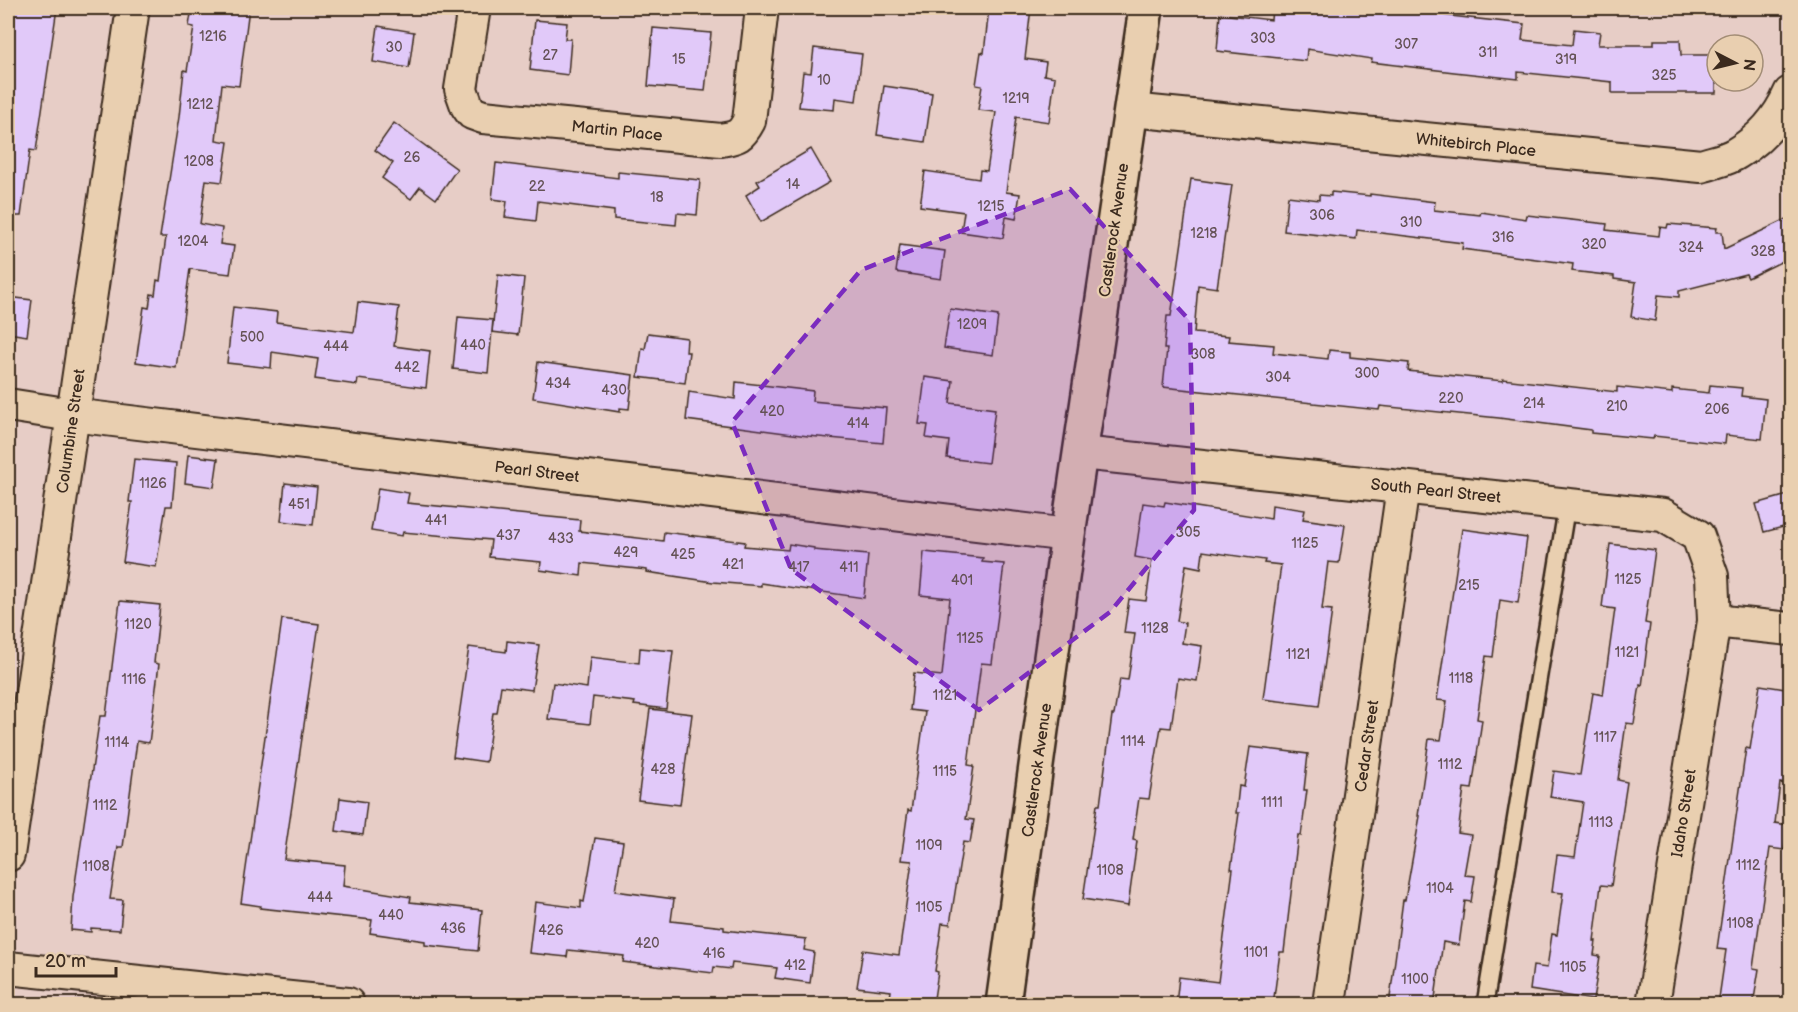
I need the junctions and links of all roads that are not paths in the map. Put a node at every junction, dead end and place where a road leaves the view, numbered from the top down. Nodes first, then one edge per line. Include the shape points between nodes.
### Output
1 (133, 8) edge
2 (474, 8) edge
3 (762, 8) edge
4 (1146, 8) edge
5 (1791, 93) edge
6 (1131, 110) junction
7 (8, 405) edge
8 (72, 415) junction
9 (1081, 453) junction
10 (1403, 487) junction
11 (1567, 505) junction
12 (1068, 535) junction
13 (1714, 621) junction
14 (1791, 629) edge
15 (8, 855) edge
16 (8, 969) edge
17 (187, 996) edge
18 (348, 1005) edge
19 (1004, 1005) edge
20 (1329, 1005) edge
21 (1485, 1005) edge
22 (1653, 1005) edge

1 - 8 street, Columbine Street
2 - 3 street, Martin Place via 461,89 472,113 721,140 742,134 749,121
4 - 6 street, Castlerock Avenue
5 - 6 street, Whitebirch Place via 1767,130 1736,154 1701,166
6 - 9 street, Castlerock Avenue
7 - 8 street, Pearl Street
8 - 12 street, Pearl Street
8 - 15 street, Columbine Street
9 - 10 street, South Pearl Street
9 - 12 street, Castlerock Avenue
10 - 11 street, South Pearl Street
10 - 20 street, Cedar Street
11 - 13 street, South Pearl Street via 1663,515 1698,536 1713,576
11 - 21 lane
12 - 19 street, Castlerock Avenue
13 - 14 street
13 - 22 street, Idaho Street
16 - 17 street
17 - 18 street

